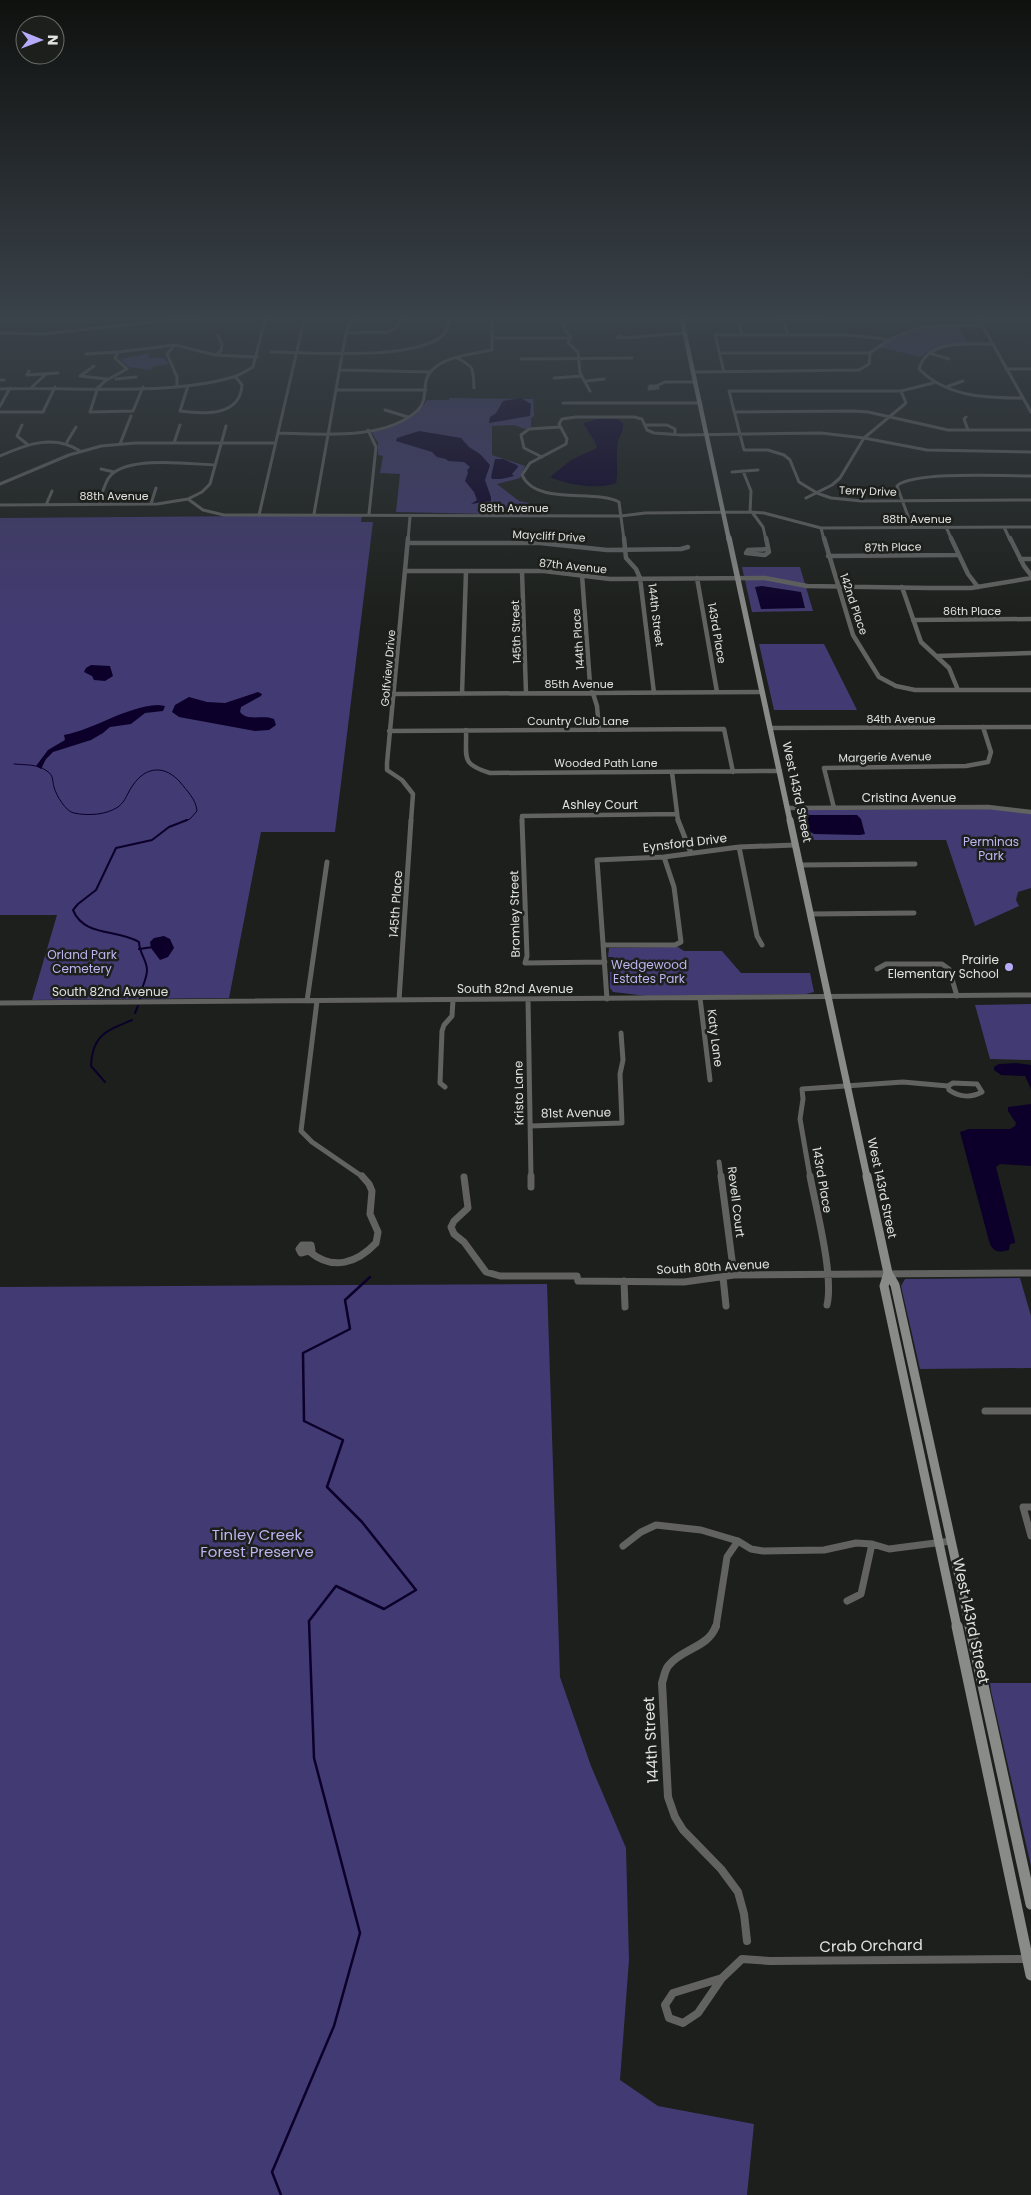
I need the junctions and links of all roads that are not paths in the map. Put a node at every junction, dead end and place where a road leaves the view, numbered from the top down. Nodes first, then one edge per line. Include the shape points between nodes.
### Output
1 (129, 418) edge
2 (281, 418) edge
3 (331, 418) edge
4 (404, 418) edge
5 (566, 418) edge
6 (640, 418) edge
7 (704, 418) edge
8 (737, 418) edge
9 (886, 418) edge
10 (894, 418) edge
11 (965, 418) edge
12 (22, 425) dead end
13 (180, 425) dead end
14 (646, 425) junction
15 (226, 426) dead end
16 (76, 427) dead end
17 (560, 427) junction
18 (368, 430) junction
19 (968, 430) junction
20 (1031, 430) edge
21 (278, 433) junction
22 (329, 433) junction
23 (707, 433) junction
24 (740, 433) junction
25 (675, 434) junction
26 (864, 438) junction
27 (68, 442) junction
28 (174, 443) junction
29 (222, 443) junction
30 (275, 443) junction
31 (27, 444) junction
32 (120, 444) junction
33 (80, 451) junction
34 (1031, 452) edge
35 (0, 456) edge
36 (542, 457) junction
37 (215, 465) junction
38 (101, 469) dead end
39 (758, 470) dead end
40 (743, 471) junction
41 (114, 472) junction
42 (732, 472) dead end
43 (1031, 476) edge
44 (0, 484) edge
45 (156, 488) dead end
46 (52, 491) dead end
47 (817, 493) junction
48 (806, 498) dead end
49 (188, 499) junction
50 (1031, 500) edge
51 (901, 501) junction
52 (99, 504) junction
53 (151, 504) junction
54 (0, 505) edge
55 (46, 505) junction
56 (724, 512) junction
57 (751, 512) junction
58 (259, 514) junction
59 (314, 514) junction
60 (368, 514) junction
61 (621, 516) junction
62 (410, 517) junction
63 (912, 527) junction
64 (946, 527) junction
65 (1004, 527) junction
66 (1031, 527) edge
67 (820, 528) junction
68 (408, 543) junction
69 (688, 547) dead end
70 (768, 549) junction
71 (624, 550) junction
72 (957, 555) junction
73 (828, 556) junction
74 (1020, 559) junction
75 (1031, 559) edge
76 (406, 571) junction
77 (466, 571) junction
78 (522, 571) junction
79 (582, 575) junction
80 (1031, 577) edge
81 (640, 578) junction
82 (697, 578) junction
83 (738, 579) junction
84 (838, 586) junction
85 (902, 587) junction
86 (978, 587) junction
87 (1031, 619) edge
88 (913, 620) junction
89 (1031, 653) edge
90 (937, 656) junction
91 (958, 690) junction
92 (1031, 690) edge
93 (716, 692) junction
94 (762, 692) junction
95 (526, 693) junction
96 (593, 693) junction
97 (654, 693) junction
98 (395, 694) junction
99 (462, 694) junction
100 (1031, 727) edge
101 (770, 728) junction
102 (983, 728) junction
103 (466, 730) junction
104 (599, 730) junction
105 (389, 731) junction
106 (780, 771) junction
107 (672, 772) junction
108 (733, 772) junction
109 (787, 808) junction
110 (834, 808) junction
111 (413, 809) joint
112 (1031, 812) edge
113 (678, 814) junction
114 (522, 816) joint
115 (796, 845) junction
116 (739, 847) junction
117 (691, 853) junction
118 (664, 857) junction
119 (327, 862) dead end
120 (915, 864) dead end
121 (800, 865) junction
122 (914, 913) dead end
123 (810, 914) junction
124 (603, 945) junction
125 (762, 945) dead end
126 (605, 962) junction
127 (877, 969) dead end
128 (1031, 995) edge
129 (957, 996) junction
130 (828, 997) junction
131 (700, 998) junction
132 (528, 999) junction
133 (607, 999) junction
134 (399, 1000) junction
135 (453, 1000) junction
136 (307, 1001) junction
137 (317, 1001) junction
138 (0, 1003) edge
139 (621, 1033) dead end
140 (710, 1080) dead end
141 (847, 1086) junction
142 (948, 1086) junction
143 (445, 1087) dead end
144 (530, 1126) junction
145 (719, 1162) dead end
146 (464, 1177) dead end
147 (531, 1187) dead end
148 (310, 1252) dead end
149 (888, 1273) junction
150 (1031, 1273) edge
151 (734, 1275) junction
152 (828, 1275) junction
153 (723, 1277) junction
154 (624, 1281) junction
155 (826, 1305) dead end
156 (726, 1306) dead end
157 (625, 1307) dead end
158 (985, 1411) dead end
159 (1031, 1411) edge
160 (1027, 1507) edge
161 (1031, 1536) edge
162 (951, 1541) junction
163 (738, 1542) junction
164 (939, 1542) junction
165 (872, 1544) junction
166 (623, 1546) dead end
167 (847, 1601) dead end
168 (1031, 1904) edge
169 (747, 1941) dead end
170 (1028, 1959) junction
171 (1031, 1974) edge
172 (722, 1978) junction

1 - 32 street
2 - 21 street
3 - 22 street
4 - 18 street
5 - 17 street via 558,423
6 - 14 street
7 - 23 main road, West 143rd Street
8 - 24 street
9 - 26 street
10 - 19 street via 936,428
11 - 19 street
12 - 31 street via 17,436
13 - 28 street
14 - 25 street via 650,432
14 - 25 street via 670,426 675,429
15 - 29 street
16 - 27 street
17 - 36 street via 567,439 566,444
17 - 36 street via 529,429 521,434 524,448
18 - 22 street
18 - 60 street via 376,447
19 - 20 street
21 - 22 street
21 - 30 street
22 - 59 street
23 - 24 street
23 - 25 street
23 - 56 main road, West 143rd Street
24 - 26 street via 821,433
24 - 47 street, Terry Drive via 744,450 768,450 784,455 790,460 799,482
26 - 34 street via 944,451
26 - 47 street via 840,478
27 - 31 street
27 - 33 street
28 - 29 street
28 - 32 street
29 - 30 street
29 - 37 street
30 - 58 street
31 - 35 street
32 - 33 street
33 - 44 street
36 - 61 street via 529,464 522,475 526,482 551,494 615,499 619,502
37 - 41 street via 141,465
37 - 49 street via 208,486
38 - 41 street
39 - 40 street
40 - 42 street
40 - 57 street via 753,497
41 - 52 street via 108,478
43 - 51 street via 908,479 897,486
45 - 53 street
46 - 55 street
47 - 48 street
47 - 51 street, Terry Drive via 839,499
49 - 53 street, 88th Avenue
49 - 58 street, 88th Avenue via 214,514
50 - 51 street, Terry Drive
51 - 63 street
52 - 53 street, 88th Avenue
52 - 55 street, 88th Avenue
54 - 55 street, 88th Avenue
56 - 57 street, 88th Avenue
56 - 61 street, 88th Avenue via 645,512
56 - 83 main road, West 143rd Street
57 - 67 street, 88th Avenue via 764,512
57 - 70 street via 763,527
58 - 59 street, 88th Avenue
59 - 60 street, 88th Avenue
60 - 62 street, 88th Avenue
61 - 62 street, 88th Avenue
61 - 71 street, 144th Street
62 - 68 street, Golfview Drive
63 - 64 street, 88th Avenue
63 - 67 street, 88th Avenue
64 - 65 street, 88th Avenue
64 - 72 street
65 - 66 street, 88th Avenue
65 - 74 street
67 - 73 street, 142nd Place
68 - 71 street, Maycliff Drive via 540,543
68 - 76 street, Golfview Drive
69 - 71 street, Maycliff Drive
70 - 70 street via 765,555 746,553 748,550
71 - 81 street, 144th Street
72 - 73 street, 87th Place
72 - 86 street
73 - 84 street, 142nd Place
74 - 75 street
74 - 80 street
76 - 77 street, 87th Avenue
76 - 98 street, Golfview Drive
77 - 78 street, 87th Avenue
77 - 99 street
78 - 79 street, 87th Avenue
78 - 95 street, 145th Street
79 - 81 street, 87th Avenue via 610,579
79 - 96 street, 144th Place
80 - 86 street
81 - 82 street, 87th Avenue
81 - 97 street, 144th Street
82 - 83 street, 87th Avenue
82 - 93 street, 143rd Place
83 - 84 street, 87th Avenue
83 - 94 main road, West 143rd Street
84 - 85 street
84 - 91 street, 142nd Place via 855,639 879,677 891,685 907,689
85 - 86 street
85 - 88 street
87 - 88 street, 86th Place
88 - 90 street via 922,642
89 - 90 street
90 - 91 street via 950,670
91 - 92 street, 142nd Place
93 - 94 street, 85th Avenue
93 - 97 street, 85th Avenue
94 - 101 main road, West 143rd Street
95 - 96 street, 85th Avenue
95 - 99 street, 85th Avenue
96 - 97 street, 85th Avenue
96 - 104 street, 144th Place
98 - 99 street, 85th Avenue
98 - 105 street, Golfview Drive
100 - 102 street, 84th Avenue
101 - 102 street, 84th Avenue
101 - 106 main road, West 143rd Street
102 - 110 street, Margerie Avenue via 992,752 988,762 966,766 824,768
103 - 104 street, Country Club Lane
103 - 105 street, Country Club Lane
103 - 107 street, Wooded Path Lane via 467,762 473,768 486,772
104 - 108 street, Country Club Lane via 724,729
105 - 111 street, Golfview Drive via 388,770 410,788
106 - 108 street, Wooded Path Lane
106 - 109 main road, West 143rd Street
107 - 108 street, Wooded Path Lane
107 - 113 street
109 - 110 street, Cristina Avenue
109 - 115 main road, West 143rd Street
110 - 112 street, Cristina Avenue via 988,807
111 - 134 street, 145th Place
113 - 114 street, Ashley Court
113 - 117 street via 681,834
114 - 126 street, Bromley Street via 525,963
115 - 116 street, Eynsford Drive
115 - 121 main road, West 143rd Street
116 - 117 street, Eynsford Drive
116 - 125 street via 757,936
117 - 118 street, Eynsford Drive
118 - 124 street, Eynsford Drive via 596,860
118 - 124 street via 674,887 680,943
119 - 136 street
120 - 121 street
121 - 123 main road, West 143rd Street
122 - 123 street
123 - 130 main road, West 143rd Street
124 - 126 street, Eynsford Drive
126 - 133 street, Eynsford Drive
127 - 129 street via 886,964 942,964 949,969
128 - 129 street, South 82nd Avenue
129 - 130 street, South 82nd Avenue
130 - 131 street, South 82nd Avenue
130 - 141 main road, West 143rd Street
131 - 133 street, South 82nd Avenue
131 - 140 street, Katy Lane
132 - 133 street, South 82nd Avenue
132 - 135 street, South 82nd Avenue
132 - 144 street, Kristo Lane
134 - 135 street, South 82nd Avenue
134 - 137 street, South 82nd Avenue
135 - 143 street via 452,1016 442,1028 440,1083
136 - 137 street, South 82nd Avenue
136 - 138 street, South 82nd Avenue
137 - 148 street via 302,1135 334,1155 369,1184 372,1196 370,1216 378,1241 351,1260 336,1264
139 - 144 street, 81st Avenue via 622,1123
141 - 142 street via 903,1082
141 - 149 main road, West 143rd Street
141 - 152 street, 143rd Place via 802,1089 800,1119
142 - 142 street via 956,1095 976,1096 982,1092 977,1084 953,1083
144 - 147 street, Kristo Lane
145 - 151 street, Revell Court
146 - 154 street, South 80th Avenue via 468,1208 451,1227 486,1272 500,1276 577,1276 578,1281
149 - 150 street, South 80th Avenue
149 - 152 street, South 80th Avenue
149 - 162 main road, West 143rd Street via 895,1285
149 - 164 main road, West 143rd Street via 884,1286
151 - 152 street, South 80th Avenue
151 - 153 street, South 80th Avenue
152 - 155 street, 143rd Place via 830,1293
153 - 154 street, South 80th Avenue via 684,1282
153 - 156 street
154 - 157 street
158 - 159 street
160 - 161 street
162 - 164 street
162 - 168 main road, West 143rd Street
163 - 165 street via 763,1551 824,1550 856,1543
163 - 166 street via 701,1530 656,1524
163 - 169 street, 144th Street via 727,1557 714,1632 668,1666 662,1683 668,1797 683,1830 721,1869 738,1892
164 - 165 street via 889,1549
164 - 170 main road, West 143rd Street
165 - 167 street via 861,1594
170 - 171 main road, West 143rd Street
170 - 172 street, Crab Orchard via 742,1959
172 - 172 street, Crab Orchard via 698,2013 683,2023 669,2018 664,2005 673,1993

